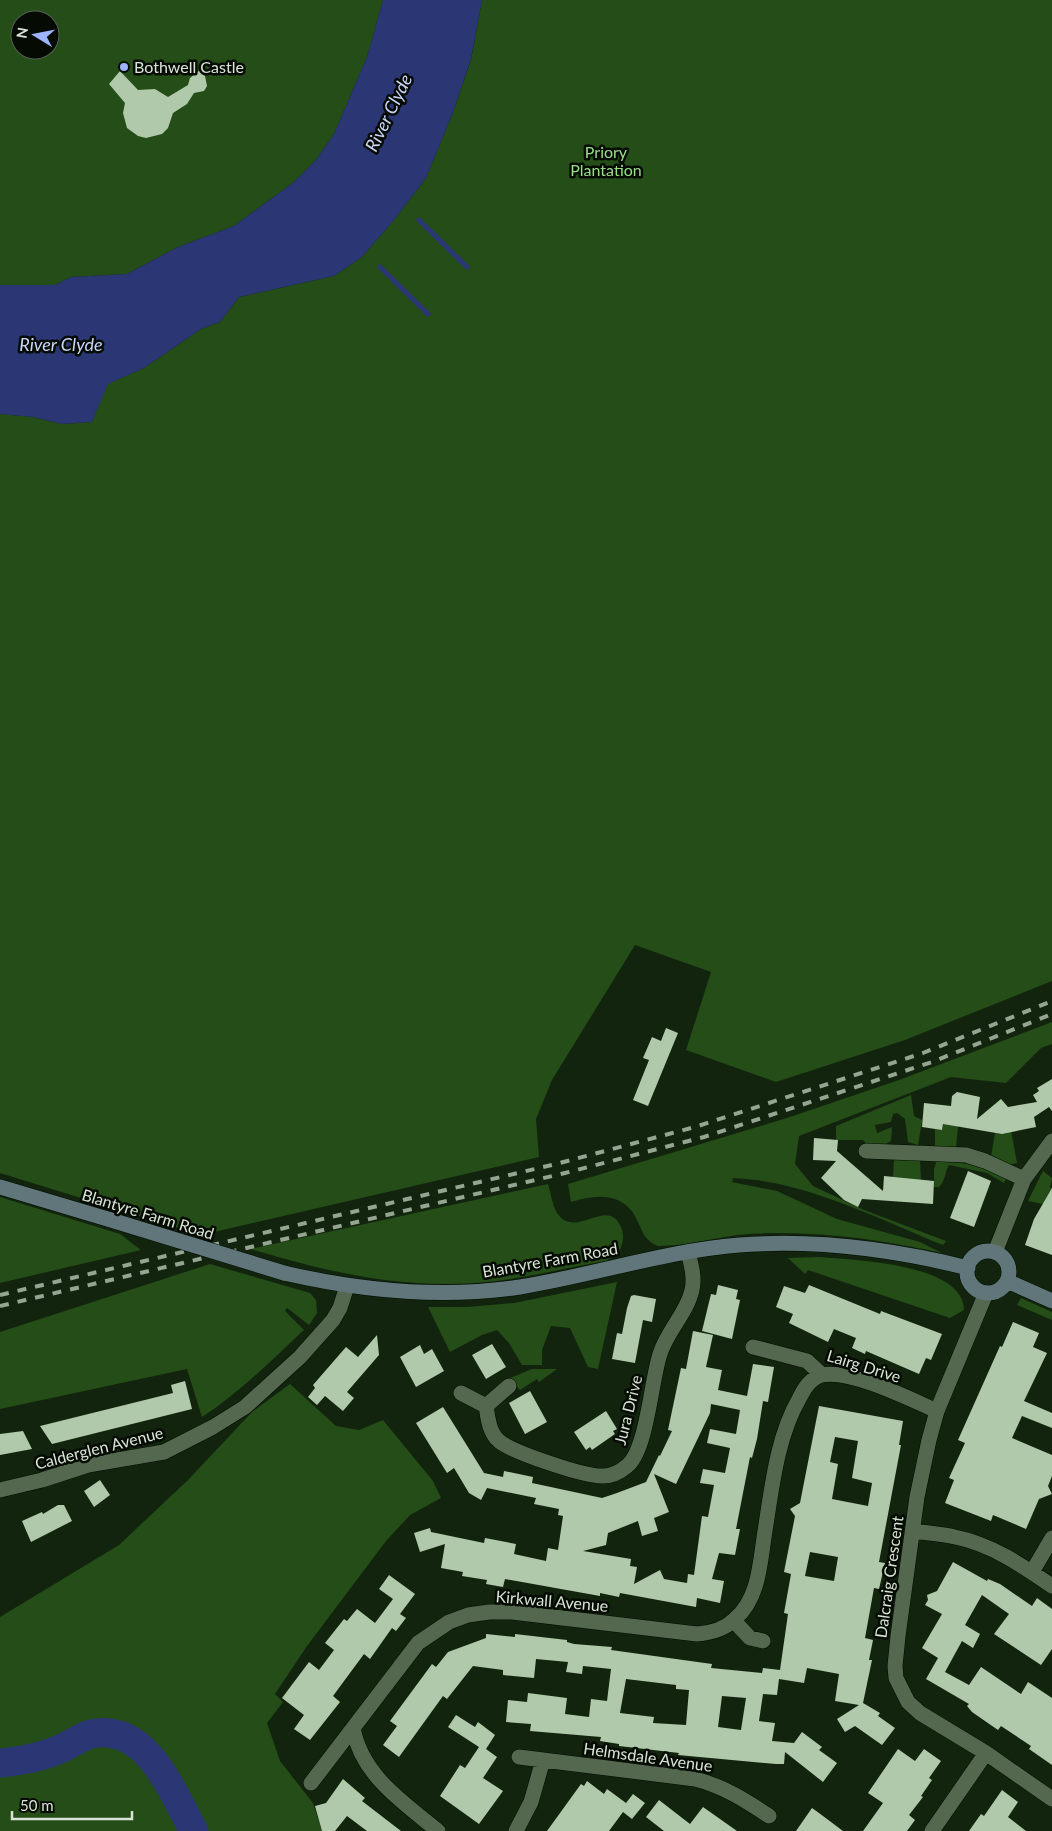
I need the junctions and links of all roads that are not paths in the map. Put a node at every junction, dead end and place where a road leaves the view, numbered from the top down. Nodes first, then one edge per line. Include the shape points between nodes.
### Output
1 (1052, 1141) edge
2 (866, 1152) dead end
3 (1024, 1179) junction
4 (0, 1187) edge
5 (688, 1252) junction
6 (995, 1252) junction
7 (968, 1268) junction
8 (1007, 1282) junction
9 (347, 1286) junction
10 (986, 1293) junction
11 (1052, 1301) edge
12 (753, 1347) dead end
13 (822, 1375) junction
14 (509, 1386) dead end
15 (461, 1394) dead end
16 (486, 1406) junction
17 (937, 1411) junction
18 (0, 1490) edge
19 (913, 1532) junction
20 (1052, 1538) edge
21 (1032, 1572) junction
22 (1052, 1586) edge
23 (734, 1621) junction
24 (763, 1641) dead end
25 (353, 1728) junction
26 (986, 1753) junction
27 (519, 1757) dead end
28 (543, 1760) junction
29 (311, 1782) dead end
30 (1052, 1799) edge
31 (769, 1816) dead end
32 (438, 1831) edge
33 (516, 1831) edge
34 (932, 1831) edge

1 - 3 street
2 - 3 street via 966,1155
3 - 6 street
4 - 9 main road, Blantyre Farm Road, bridge via 284,1273
5 - 7 main road, Blantyre Farm Road via 757,1244 829,1244 889,1251
5 - 9 main road, Blantyre Farm Road via 546,1282 481,1291 413,1293
5 - 16 street, Jura Drive via 693,1276 690,1299 660,1353 636,1456 628,1465 616,1474 587,1475 510,1449 497,1440 491,1430
6 - 7 main road via 988,1250 974,1256
6 - 8 main road via 1006,1260 1010,1274
7 - 10 main road via 970,1282
8 - 10 main road via 996,1291
8 - 11 main road
9 - 18 street, Calderglen Avenue via 333,1320 300,1357 244,1407 214,1427 164,1452 88,1465
10 - 17 street, Dalcraig Crescent
12 - 13 street, Lairg Drive via 807,1361
13 - 17 street, Lairg Drive via 834,1374 868,1382
13 - 23 street via 806,1386 787,1422 757,1580 746,1606
14 - 16 street
15 - 16 street
17 - 19 street, Dalcraig Crescent via 922,1470
19 - 21 street via 956,1537 975,1543
19 - 26 street, Dalcraig Crescent via 898,1636 896,1678 908,1702 920,1713
20 - 21 street
21 - 22 street
23 - 24 street via 750,1638
23 - 25 street, Kirkwall Avenue via 714,1631 697,1634 512,1612 468,1615 449,1622 418,1643
25 - 29 street, Kirkwall Avenue
25 - 32 street via 362,1757 379,1780
26 - 30 street, Dalcraig Crescent
26 - 34 street
27 - 28 street, Helmsdale Avenue
28 - 31 street, Helmsdale Avenue via 695,1778 717,1784
28 - 33 street via 531,1802

